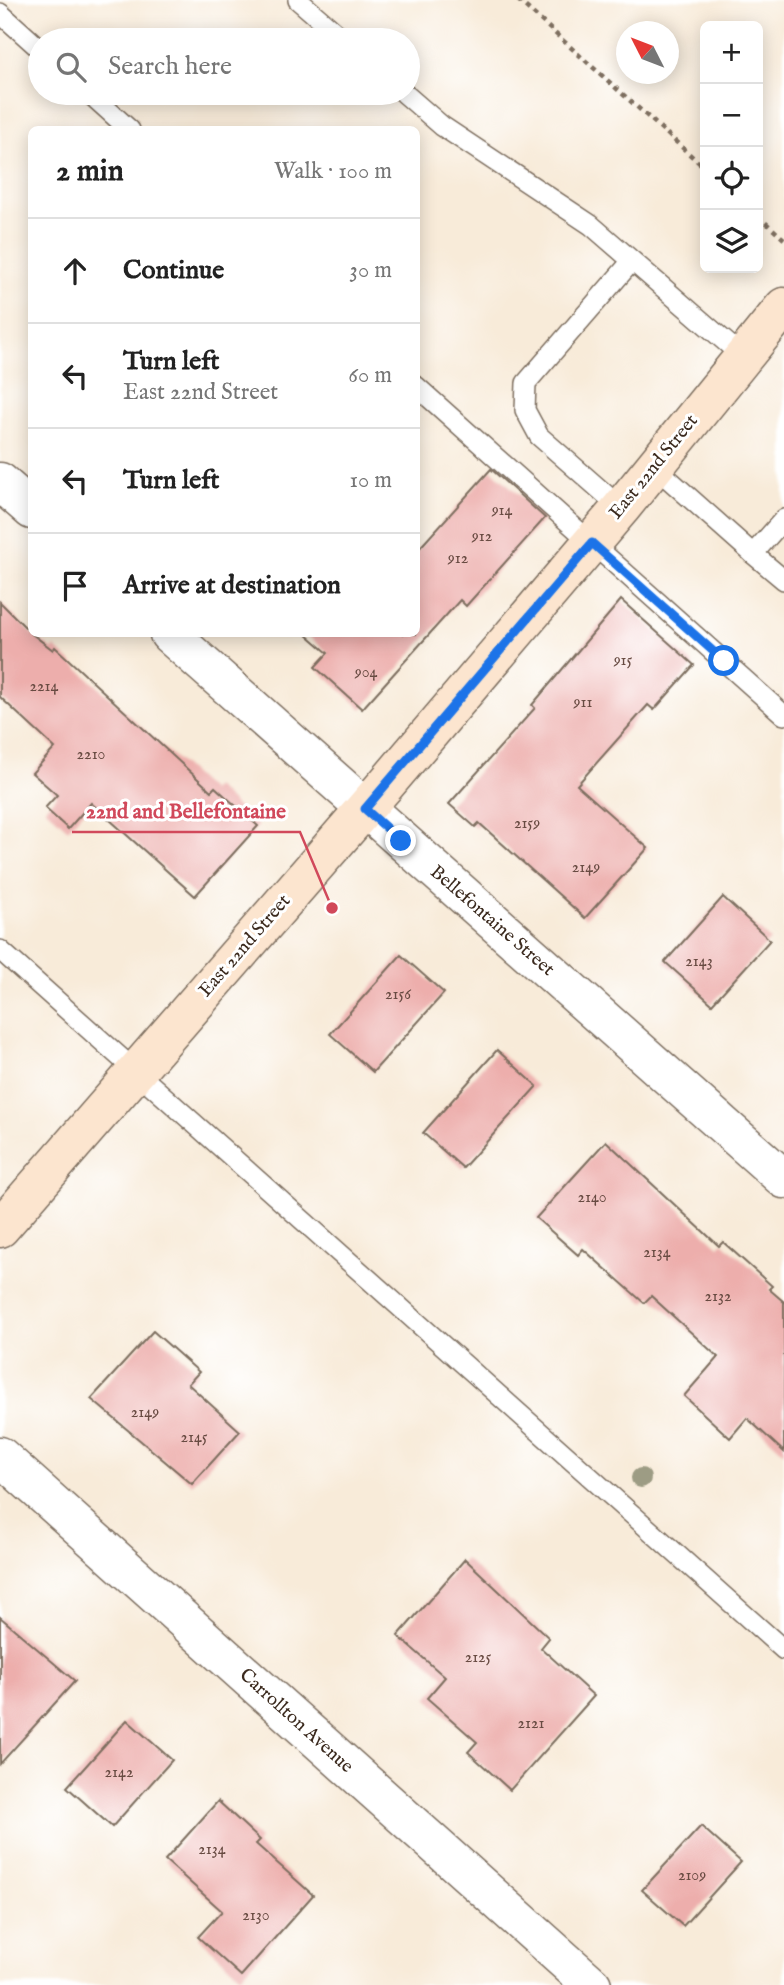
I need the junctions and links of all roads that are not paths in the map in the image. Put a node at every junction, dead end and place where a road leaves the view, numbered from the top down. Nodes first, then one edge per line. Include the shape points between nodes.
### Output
1 (298, 0) edge
2 (0, 13) edge
3 (330, 28) edge
4 (28, 38) edge
5 (102, 105) edge
6 (418, 105) edge
7 (126, 126) edge
8 (632, 261) junction
9 (781, 318) edge
10 (742, 356) junction
11 (420, 390) edge
12 (654, 467) junction
13 (0, 482) edge
14 (28, 506) edge
15 (621, 508) junction
16 (784, 519) edge
17 (592, 543) junction
18 (753, 554) junction
19 (784, 580) edge
20 (172, 637) edge
21 (784, 715) edge
22 (365, 809) junction
23 (0, 950) edge
24 (136, 1071) junction
25 (784, 1179) edge
26 (0, 1228) edge
27 (0, 1456) edge
28 (784, 1650) edge
29 (592, 1985) edge

1 - 3 lane
2 - 4 lane
5 - 7 lane
6 - 8 lane via 592,225
8 - 10 lane
8 - 15 lane via 526,383 526,410 539,436
9 - 10 main road, East 22nd Street
10 - 12 main road, East 22nd Street
11 - 17 lane
12 - 15 main road, East 22nd Street
12 - 18 lane
13 - 14 street
15 - 17 main road, East 22nd Street
16 - 18 lane
17 - 21 lane
17 - 22 main road, East 22nd Street
18 - 19 lane
20 - 22 street, Bellefontaine Street
22 - 24 main road, East 22nd Street
22 - 25 street, Bellefontaine Street
23 - 24 lane
24 - 26 main road, East 22nd Street
24 - 28 lane
27 - 29 street, Carrollton Avenue

